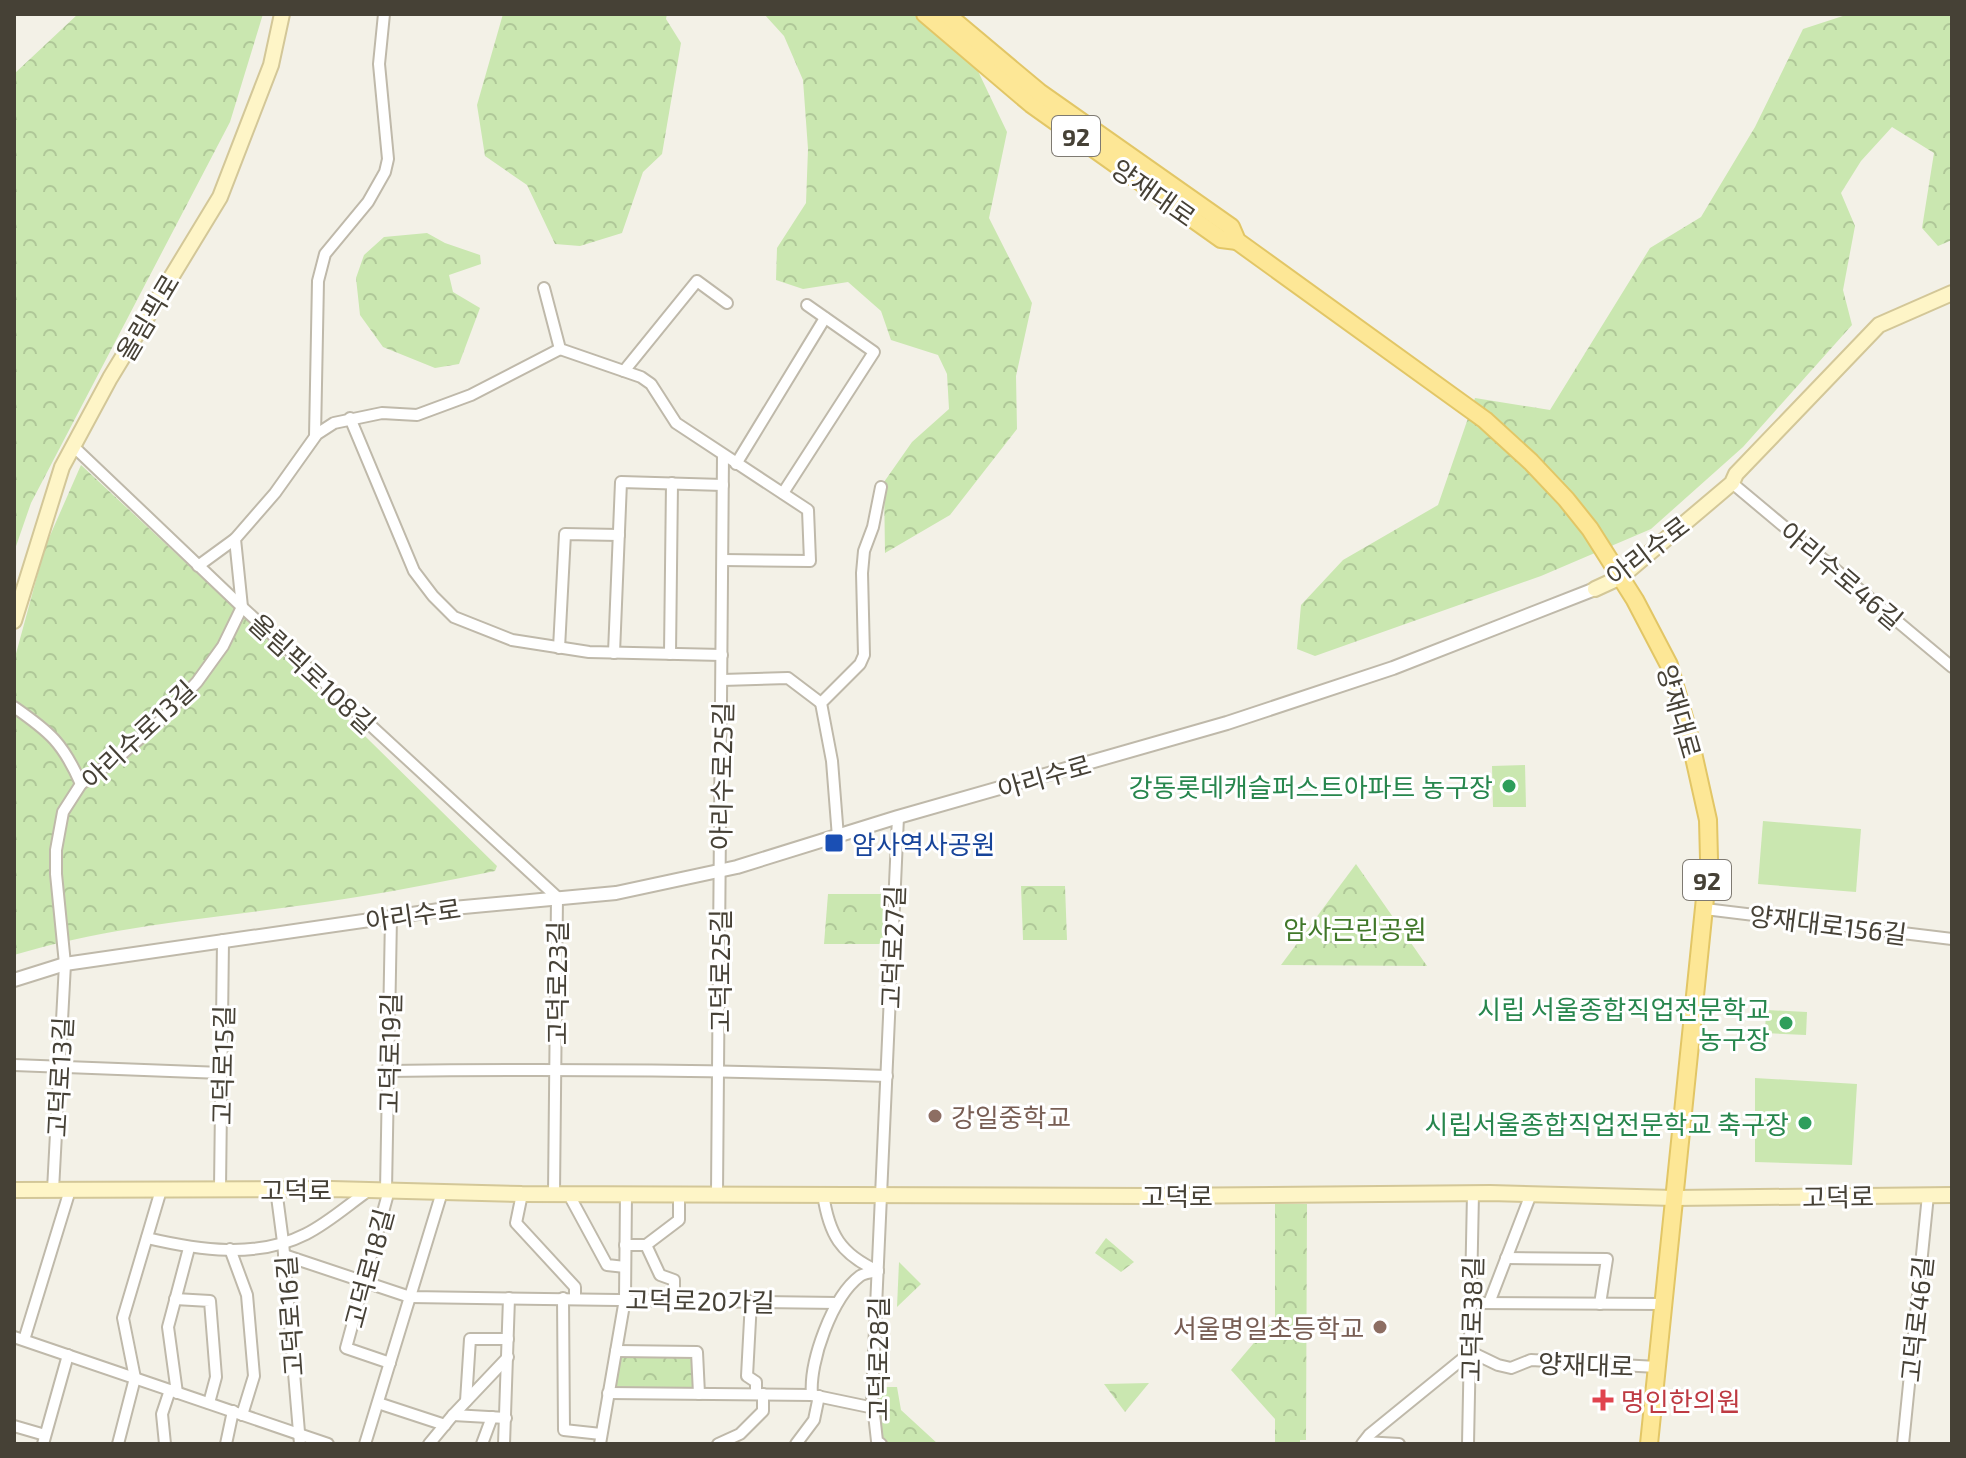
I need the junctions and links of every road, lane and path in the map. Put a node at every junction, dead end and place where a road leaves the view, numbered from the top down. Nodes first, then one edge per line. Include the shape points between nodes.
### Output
1 (282, 14) edge
2 (384, 14) edge
3 (925, 14) edge
4 (946, 14) edge
5 (1237, 241) junction
6 (544, 288) dead end
7 (1952, 293) edge
8 (727, 303) dead end
9 (807, 305) dead end
10 (825, 318) junction
11 (560, 349) junction
12 (624, 371) junction
13 (350, 418) junction
14 (315, 436) junction
15 (73, 446) junction
16 (723, 455) junction
17 (736, 464) junction
18 (672, 483) junction
19 (1732, 483) junction
20 (723, 485) junction
21 (881, 487) dead end
22 (783, 493) junction
23 (619, 535) junction
24 (235, 539) junction
25 (723, 560) junction
26 (198, 566) junction
27 (1621, 577) junction
28 (1595, 589) joint
29 (242, 607) junction
30 (14, 621) edge
31 (559, 648) junction
32 (614, 653) junction
33 (670, 654) junction
34 (722, 655) junction
35 (1952, 667) edge
36 (722, 680) junction
37 (821, 703) junction
38 (14, 707) edge
39 (81, 784) junction
40 (898, 817) junction
41 (838, 837) junction
42 (720, 872) junction
43 (557, 897) junction
44 (1705, 909) junction
45 (391, 917) junction
46 (1952, 939) edge
47 (223, 940) junction
48 (65, 964) junction
49 (14, 980) edge
50 (14, 1065) edge
51 (60, 1066) junction
52 (555, 1069) junction
53 (718, 1070) junction
54 (388, 1071) junction
55 (222, 1073) junction
56 (887, 1076) junction
57 (220, 1189) junction
58 (276, 1189) junction
59 (14, 1190) edge
60 (53, 1190) junction
61 (70, 1190) junction
62 (161, 1190) junction
63 (370, 1190) junction
64 (388, 1190) junction
65 (442, 1192) junction
66 (561, 1193) junction
67 (626, 1193) junction
68 (1473, 1193) junction
69 (522, 1194) junction
70 (679, 1194) junction
71 (717, 1194) junction
72 (823, 1194) junction
73 (881, 1194) junction
74 (1531, 1194) junction
75 (1928, 1195) junction
76 (1952, 1195) edge
77 (1674, 1198) junction
78 (147, 1238) junction
79 (283, 1242) junction
80 (625, 1245) junction
81 (646, 1245) junction
82 (189, 1248) junction
83 (230, 1249) junction
84 (284, 1255) junction
85 (1506, 1258) junction
86 (625, 1267) junction
87 (878, 1271) junction
88 (365, 1282) junction
89 (410, 1297) junction
90 (509, 1298) junction
91 (563, 1298) junction
92 (575, 1298) junction
93 (175, 1299) junction
94 (625, 1299) junction
95 (674, 1300) junction
96 (751, 1301) junction
97 (837, 1303) junction
98 (1472, 1303) junction
99 (1489, 1303) junction
100 (1600, 1304) junction
101 (1663, 1304) junction
102 (19, 1339) edge
103 (508, 1339) junction
104 (616, 1351) junction
105 (1471, 1352) junction
106 (68, 1355) junction
107 (508, 1357) junction
108 (390, 1363) junction
109 (1657, 1367) junction
110 (135, 1378) junction
111 (174, 1391) junction
112 (608, 1393) junction
113 (699, 1394) junction
114 (760, 1394) junction
115 (815, 1396) junction
116 (466, 1401) junction
117 (209, 1403) junction
118 (378, 1403) junction
119 (874, 1408) junction
120 (237, 1413) junction
121 (453, 1415) junction
122 (492, 1417) junction
123 (506, 1418) junction
124 (445, 1425) junction
125 (14, 1426) edge
126 (44, 1439) edge
127 (299, 1439) edge
128 (600, 1439) edge
129 (798, 1443) edge
130 (1363, 1443) edge
131 (118, 1444) edge
132 (165, 1444) edge
133 (226, 1444) edge
134 (328, 1444) edge
135 (365, 1444) edge
136 (429, 1444) edge
137 (482, 1444) edge
138 (504, 1444) edge
139 (718, 1444) edge
140 (881, 1444) edge
141 (1399, 1444) edge
142 (1468, 1444) edge
143 (1649, 1444) edge
144 (1903, 1444) edge

1 - 15 main road, 올림픽로 via 271,65 220,197
2 - 14 street via 379,64 388,159 368,202 325,254 318,281
3 - 5 main road, 양재대로 / 92 via 1031,104 1221,239
4 - 5 main road, 양재대로 / 92 via 1039,92 1231,227
5 - 27 main road, 양재대로 / 92 via 1501,434 1566,499
6 - 11 street
7 - 19 main road, 아리수로 via 1879,325
8 - 12 street via 697,281
9 - 10 street
10 - 17 street
10 - 22 street via 874,352
11 - 12 street
11 - 13 street via 471,395 417,415
12 - 16 street via 651,384 676,423
13 - 14 street
13 - 31 street via 414,571 433,596 454,617 481,630
14 - 24 street
15 - 26 street, 올림픽로108길
15 - 30 main road, 올림픽로
16 - 17 street
16 - 20 street, 아리수로25길
17 - 22 street
18 - 20 street
18 - 23 street via 621,482
18 - 33 street
19 - 27 main road, 아리수로
19 - 35 street, 아리수로46길
20 - 25 street, 아리수로25길
21 - 37 street via 864,551 864,655
22 - 25 street via 808,510 810,561
23 - 31 street via 565,534
23 - 32 street
24 - 26 street
24 - 29 street
25 - 34 street, 아리수로25길
26 - 29 street, 올림픽로108길
27 - 28 main road, 아리수로
27 - 44 main road, 양재대로 / 92 via 1669,665 1689,735 1708,820
28 - 40 street, 아리수로 via 1287,703
29 - 39 street, 아리수로13길 via 197,682 161,720
29 - 43 street, 올림픽로108길
31 - 32 street
32 - 33 street
33 - 34 street
34 - 36 street, 아리수로25길
36 - 37 street, 아리수로25길 via 788,678
36 - 42 street, 아리수로25길
37 - 41 street
38 - 39 street via 51,734
39 - 48 street, 아리수로13길 via 63,812 56,850
40 - 41 street, 아리수로
40 - 56 street, 고덕로27길
41 - 42 street, 아리수로
42 - 43 street, 아리수로 via 616,893
42 - 53 street, 고덕로25길
43 - 45 street, 아리수로
43 - 52 street, 고덕로23길
44 - 46 street, 양재대로156길
44 - 77 main road, 양재대로 / 92
45 - 47 street, 아리수로
45 - 54 street, 고덕로19길
47 - 48 street, 아리수로
47 - 55 street, 고덕로15길
48 - 49 street, 아리수로
48 - 51 street, 고덕로13길
50 - 51 street
51 - 55 street
51 - 60 street, 고덕로13길
52 - 53 street, 고덕로25길
52 - 54 street, 고덕로23길
52 - 66 street, 고덕로23길
53 - 56 street
53 - 71 street, 고덕로25길
54 - 64 street, 고덕로19길
55 - 57 street, 고덕로15길
56 - 73 street, 고덕로27길
57 - 58 main road, 고덕로
57 - 62 main road, 고덕로
58 - 63 main road, 고덕로
58 - 79 street, 고덕로16길
59 - 60 main road, 고덕로
60 - 61 main road, 고덕로
61 - 62 main road, 고덕로
61 - 102 street
62 - 78 street
63 - 64 main road, 고덕로
63 - 79 street via 306,1234
64 - 65 main road, 고덕로
64 - 88 street, 고덕로18길
65 - 69 main road, 고덕로
65 - 89 street
66 - 67 main road, 고덕로
66 - 69 main road, 고덕로
66 - 86 street via 607,1265
67 - 70 main road, 고덕로
67 - 80 street
68 - 73 main road, 고덕로
68 - 74 main road, 고덕로
68 - 98 street, 고덕로38길
69 - 92 street via 516,1223 575,1287
70 - 71 main road, 고덕로
70 - 81 street via 679,1220
71 - 72 main road, 고덕로
72 - 73 main road, 고덕로
72 - 87 street via 827,1220 841,1247
73 - 87 street, 고덕로28길
74 - 77 main road, 고덕로
74 - 85 street
75 - 76 main road, 고덕로
75 - 77 main road, 고덕로
75 - 144 street, 고덕로46길
77 - 101 main road, 양재대로 / 92
78 - 82 street
78 - 110 street via 123,1318
79 - 83 street
79 - 84 street, 고덕로16길
80 - 81 street
80 - 86 street
81 - 95 street via 660,1275 674,1280
82 - 83 street
82 - 93 street
83 - 120 street via 247,1295 254,1376
84 - 88 street, 고덕로20가길
84 - 127 street, 고덕로16길
85 - 99 street
85 - 100 street via 1607,1259
86 - 94 street
87 - 97 street, 고덕로28길 via 861,1275
87 - 119 street, 고덕로28길
88 - 89 street, 고덕로20가길
88 - 108 street, 고덕로18길 via 346,1348
89 - 90 street, 고덕로20가길
89 - 108 street
90 - 91 street, 고덕로20가길
90 - 103 street
91 - 92 street, 고덕로20가길
91 - 128 street via 564,1430
92 - 94 street, 고덕로20가길
93 - 111 street via 168,1327
93 - 117 street via 210,1301 216,1377
94 - 95 street, 고덕로20가길
94 - 104 street
95 - 96 street, 고덕로20가길
96 - 97 street, 고덕로20가길
96 - 114 street via 747,1376
97 - 115 street, 고덕로28길 via 810,1378
98 - 99 street
98 - 105 street, 고덕로38길
99 - 100 street
100 - 101 street
101 - 109 main road, 양재대로 / 92
102 - 106 street
103 - 107 street
103 - 116 street via 470,1339
104 - 112 street
104 - 113 street via 697,1352
105 - 109 street, 양재대로 via 1511,1368 1531,1360
105 - 130 street
105 - 142 street, 고덕로38길
106 - 110 street
106 - 126 street
107 - 116 street
107 - 123 street
108 - 118 street
109 - 143 main road, 양재대로 / 92
110 - 111 street
110 - 131 street
111 - 117 street
111 - 132 street via 162,1414
112 - 113 street
112 - 128 street
113 - 114 street
114 - 115 street
114 - 139 street via 763,1411 740,1434
115 - 119 street
115 - 129 street, 고덕로28길 via 814,1420
116 - 121 street
117 - 120 street
118 - 124 street
118 - 135 street
119 - 140 street, 고덕로28길
120 - 127 street
120 - 133 street
121 - 122 street
121 - 124 street
122 - 123 street
122 - 137 street
123 - 138 street
124 - 136 street
125 - 126 street
127 - 134 street
130 - 141 street

